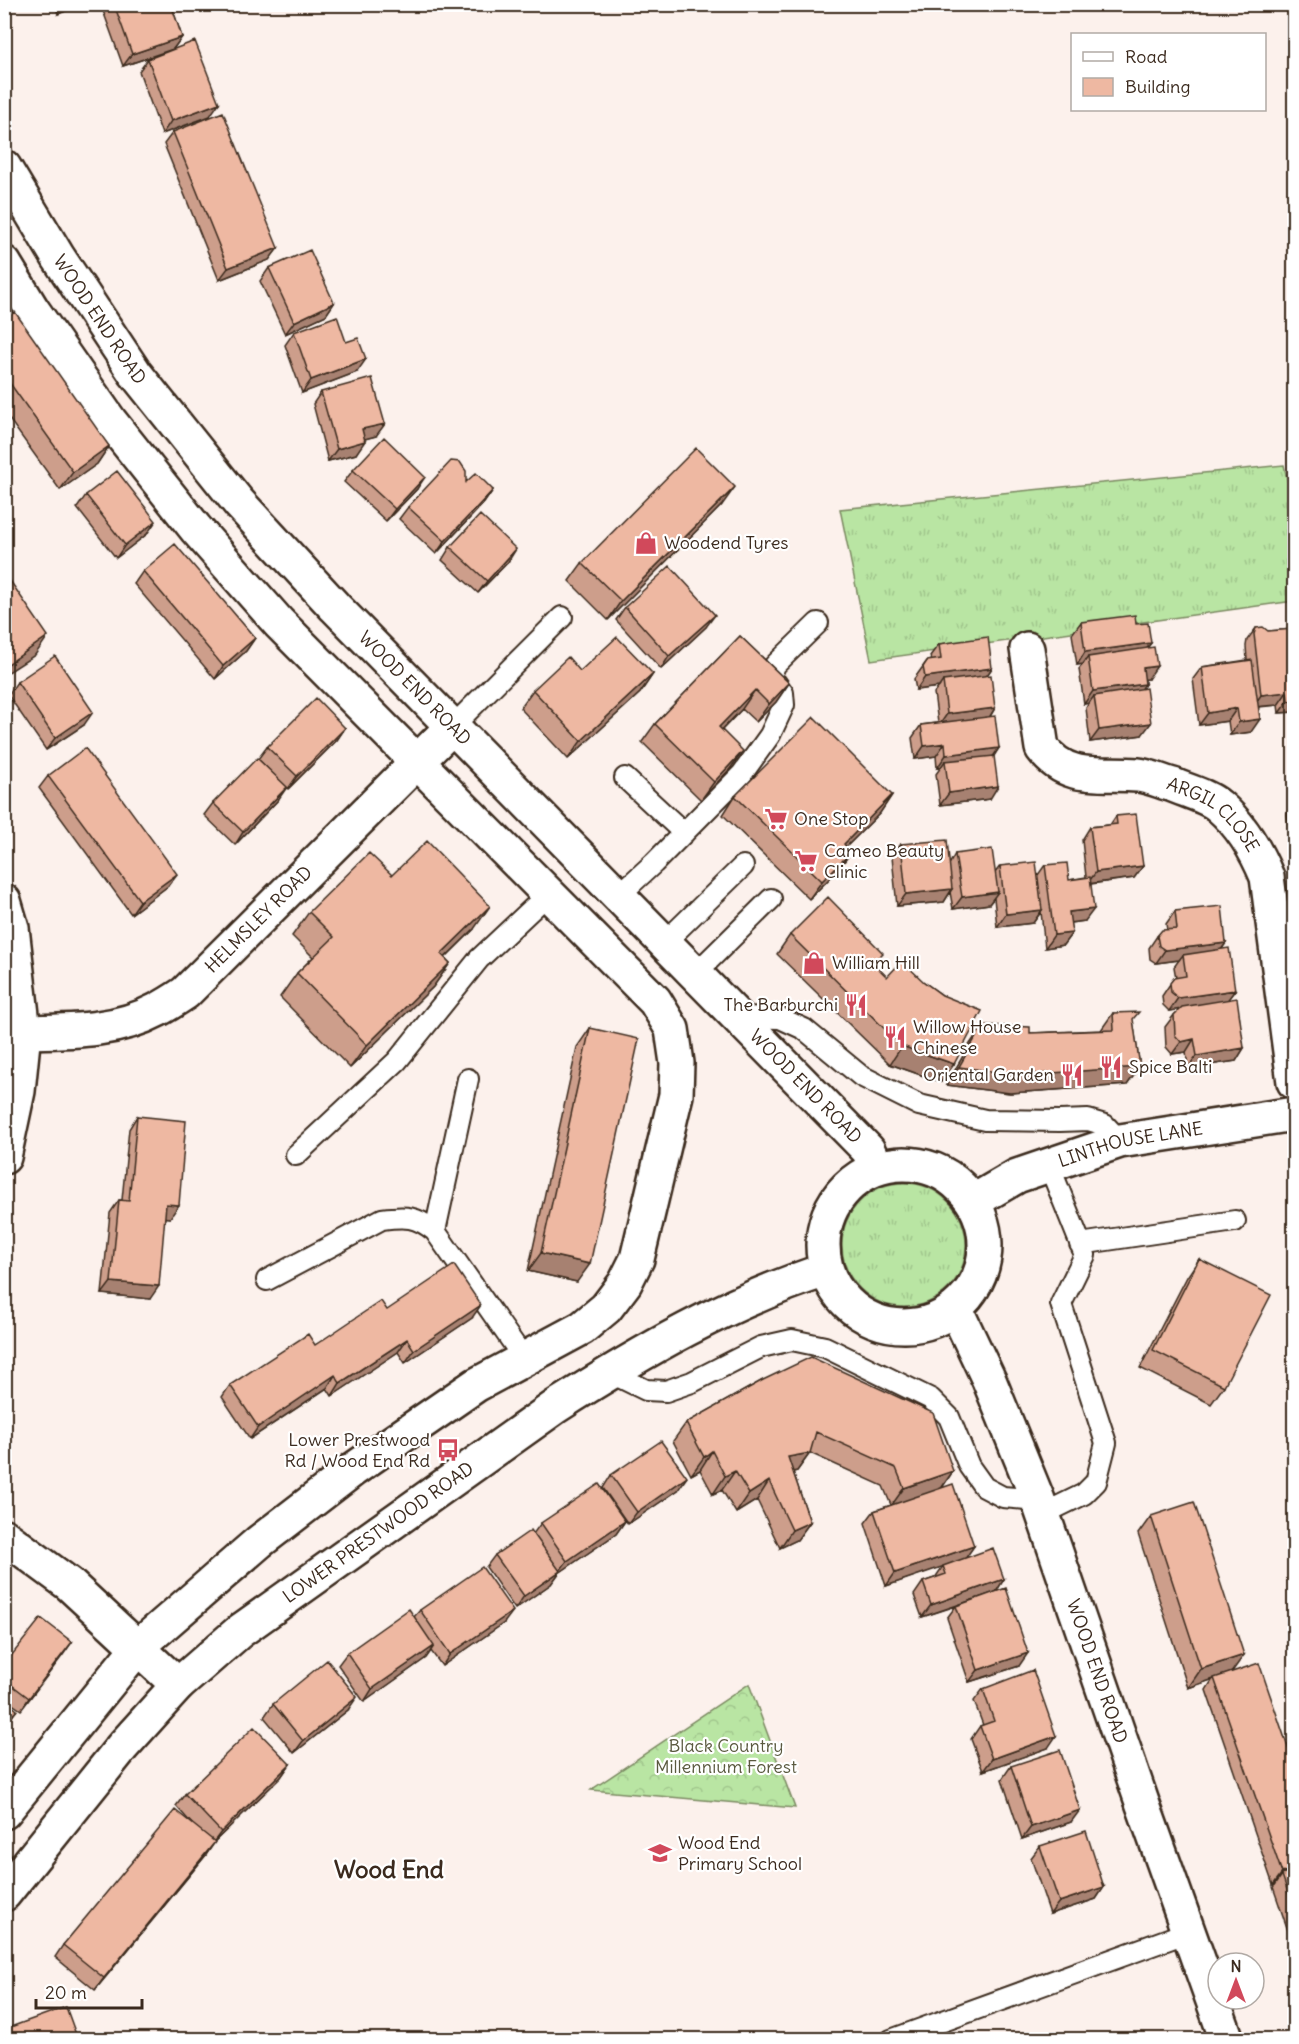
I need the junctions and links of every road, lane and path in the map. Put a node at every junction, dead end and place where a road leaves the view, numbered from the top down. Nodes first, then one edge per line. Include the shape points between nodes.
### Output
1 (4, 166) edge
2 (4, 263) edge
3 (562, 617) dead end
4 (818, 623) dead end
5 (1027, 649) dead end
6 (453, 726) junction
7 (417, 762) junction
8 (625, 778) dead end
9 (684, 833) junction
10 (743, 866) dead end
11 (548, 894) junction
12 (619, 895) junction
13 (771, 899) dead end
14 (4, 901) edge
15 (665, 942) junction
16 (696, 973) junction
17 (738, 1017) junction
18 (24, 1032) junction
19 (468, 1080) dead end
20 (1294, 1082) edge
21 (1294, 1114) edge
22 (1120, 1141) junction
23 (296, 1155) dead end
24 (4, 1157) edge
25 (1049, 1166) junction
26 (876, 1167) junction
27 (974, 1201) junction
28 (1235, 1221) dead end
29 (435, 1231) junction
30 (1080, 1244) junction
31 (826, 1270) junction
32 (267, 1280) dead end
33 (956, 1310) junction
34 (525, 1360) junction
35 (609, 1372) junction
36 (1040, 1507) junction
37 (4, 1536) edge
38 (139, 1646) junction
39 (178, 1685) junction
40 (4, 1812) edge
41 (4, 1894) edge
42 (1188, 1932) junction
43 (891, 2040) edge
44 (1227, 2040) edge

1 - 6 street, WOOD END ROAD via 58,257 135,373 232,493 334,607
2 - 7 street via 110,421 196,529 279,623
3 - 6 lane
4 - 9 lane via 775,665 771,676 783,693 784,705 770,735 742,774
5 - 20 street, ARGIL CLOSE via 1042,748 1050,759 1069,771 1141,775 1193,793 1217,805 1246,836 1267,877
6 - 7 street, HELMSLEY ROAD
6 - 12 street, WOOD END ROAD
7 - 11 street
7 - 18 street, HELMSLEY ROAD via 185,993 155,1011 118,1025 81,1031
8 - 9 lane
9 - 12 lane
10 - 15 lane
11 - 23 lane via 479,959 397,1061
11 - 34 street via 654,1001 672,1029 676,1095 640,1248 626,1282 606,1308 582,1328
12 - 15 street, WOOD END ROAD
13 - 16 lane
14 - 18 street via 12,928
15 - 16 street, WOOD END ROAD
16 - 17 street, WOOD END ROAD
17 - 22 lane via 780,1018 804,1029 861,1076 919,1105 984,1120 1088,1119 1105,1125
17 - 26 street, WOOD END ROAD via 868,1150
18 - 24 street via 18,1091
19 - 29 lane
21 - 22 street, LINTHOUSE LANE
22 - 25 street, LINTHOUSE LANE
25 - 27 street, LINTHOUSE LANE via 1017,1176
25 - 30 lane
26 - 27 street via 914,1165 939,1173 959,1185
26 - 31 street via 855,1180 829,1212 823,1233
27 - 33 street via 985,1251 980,1276
28 - 30 lane
29 - 32 lane via 422,1221 403,1216 382,1219
29 - 34 lane
30 - 36 lane via 1085,1256 1061,1304 1106,1443 1096,1482 1084,1494
31 - 33 street via 841,1298 859,1314 882,1324 927,1324
31 - 35 street, LOWER PRESTWOOD ROAD via 786,1282 724,1310
33 - 36 street, WOOD END ROAD
34 - 38 street via 476,1385 354,1468 259,1542
35 - 36 lane via 646,1390 666,1391 693,1382 761,1347 792,1340 825,1347 932,1399 949,1417 969,1466 984,1487 1003,1497
35 - 39 street, LOWER PRESTWOOD ROAD via 240,1631
36 - 42 street, WOOD END ROAD
37 - 38 street via 69,1584
38 - 39 street
38 - 40 street
39 - 41 street, LOWER PRESTWOOD ROAD via 122,1747
42 - 43 lane
42 - 44 street, WOOD END ROAD

